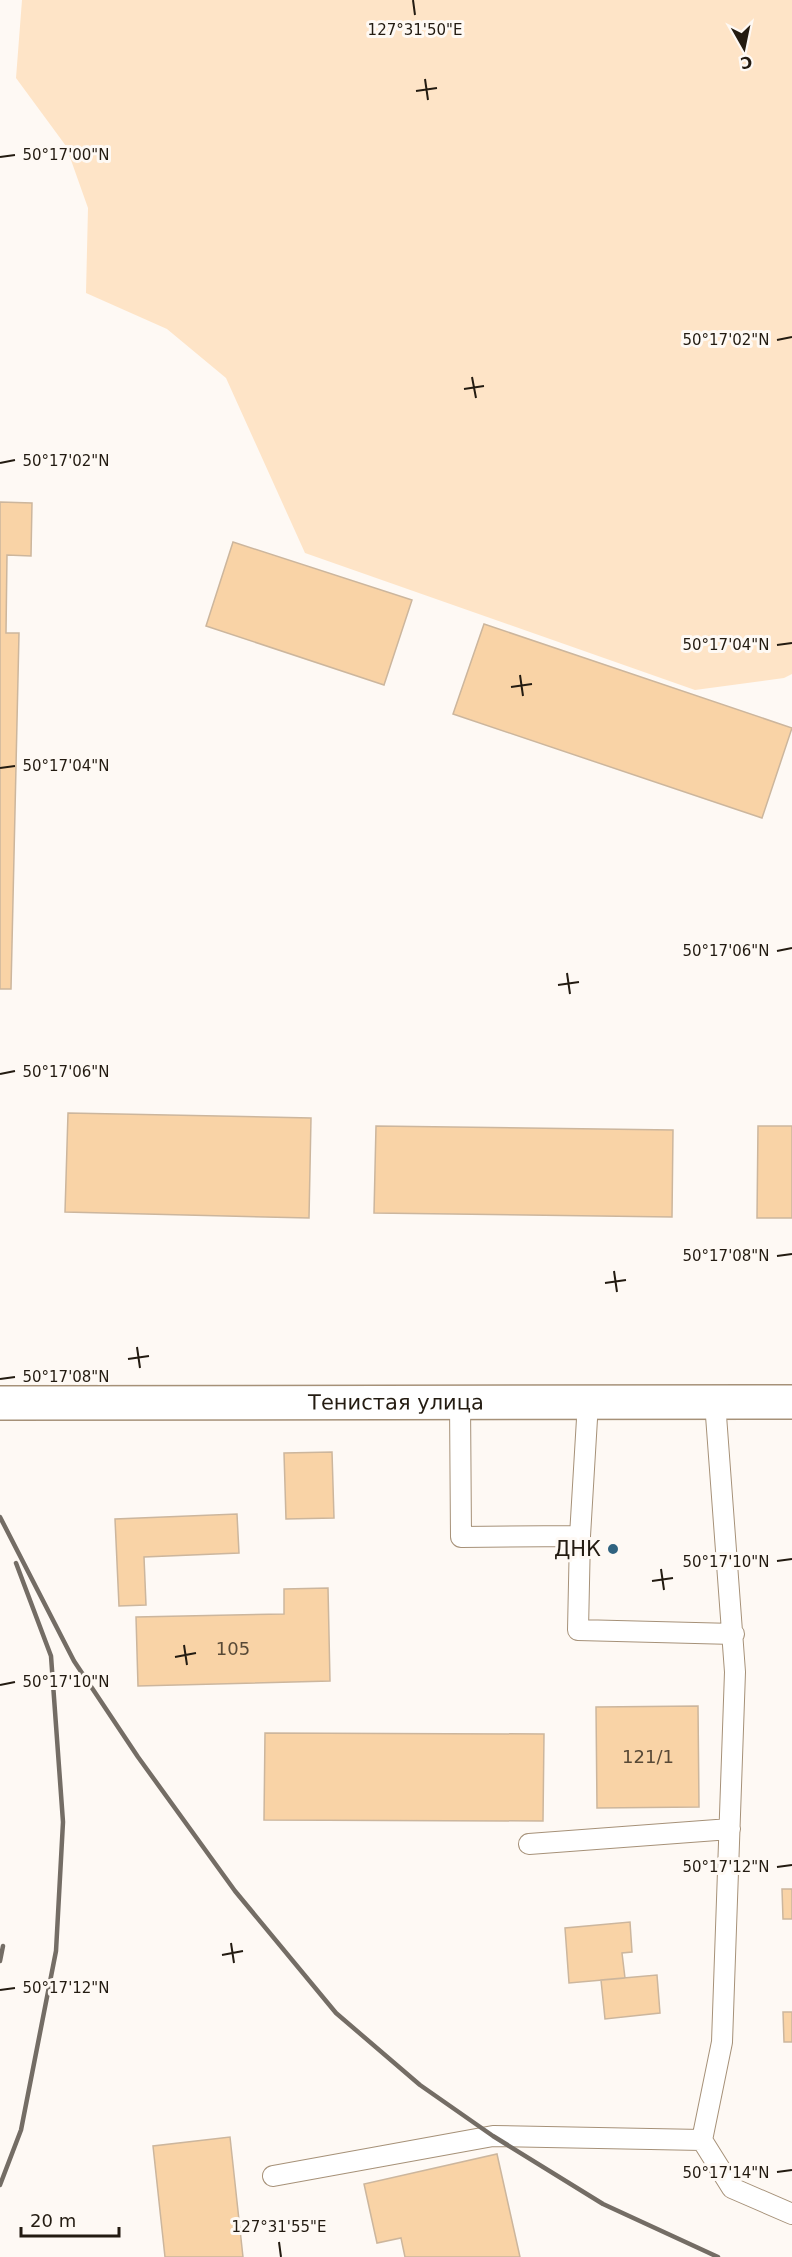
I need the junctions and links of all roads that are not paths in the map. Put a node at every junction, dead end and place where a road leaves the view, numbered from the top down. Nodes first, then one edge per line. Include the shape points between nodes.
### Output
1 (0, 1402) edge
2 (460, 1402) junction
3 (588, 1402) junction
4 (715, 1402) junction
5 (792, 1402) edge
6 (580, 1536) junction
7 (734, 1634) junction
8 (730, 1829) junction
9 (529, 1844) dead end
10 (702, 2139) junction
11 (273, 2176) dead end
12 (792, 2214) edge

1 - 2 main road, Тенистая улица
2 - 3 main road, Тенистая улица
2 - 6 lane via 462,1537
3 - 4 main road, Тенистая улица
3 - 6 lane
4 - 5 main road, Тенистая улица
4 - 7 lane
6 - 7 lane via 578,1630
7 - 8 lane
8 - 9 lane
8 - 10 lane via 722,2042
10 - 11 lane via 493,2136
10 - 12 lane via 732,2188

